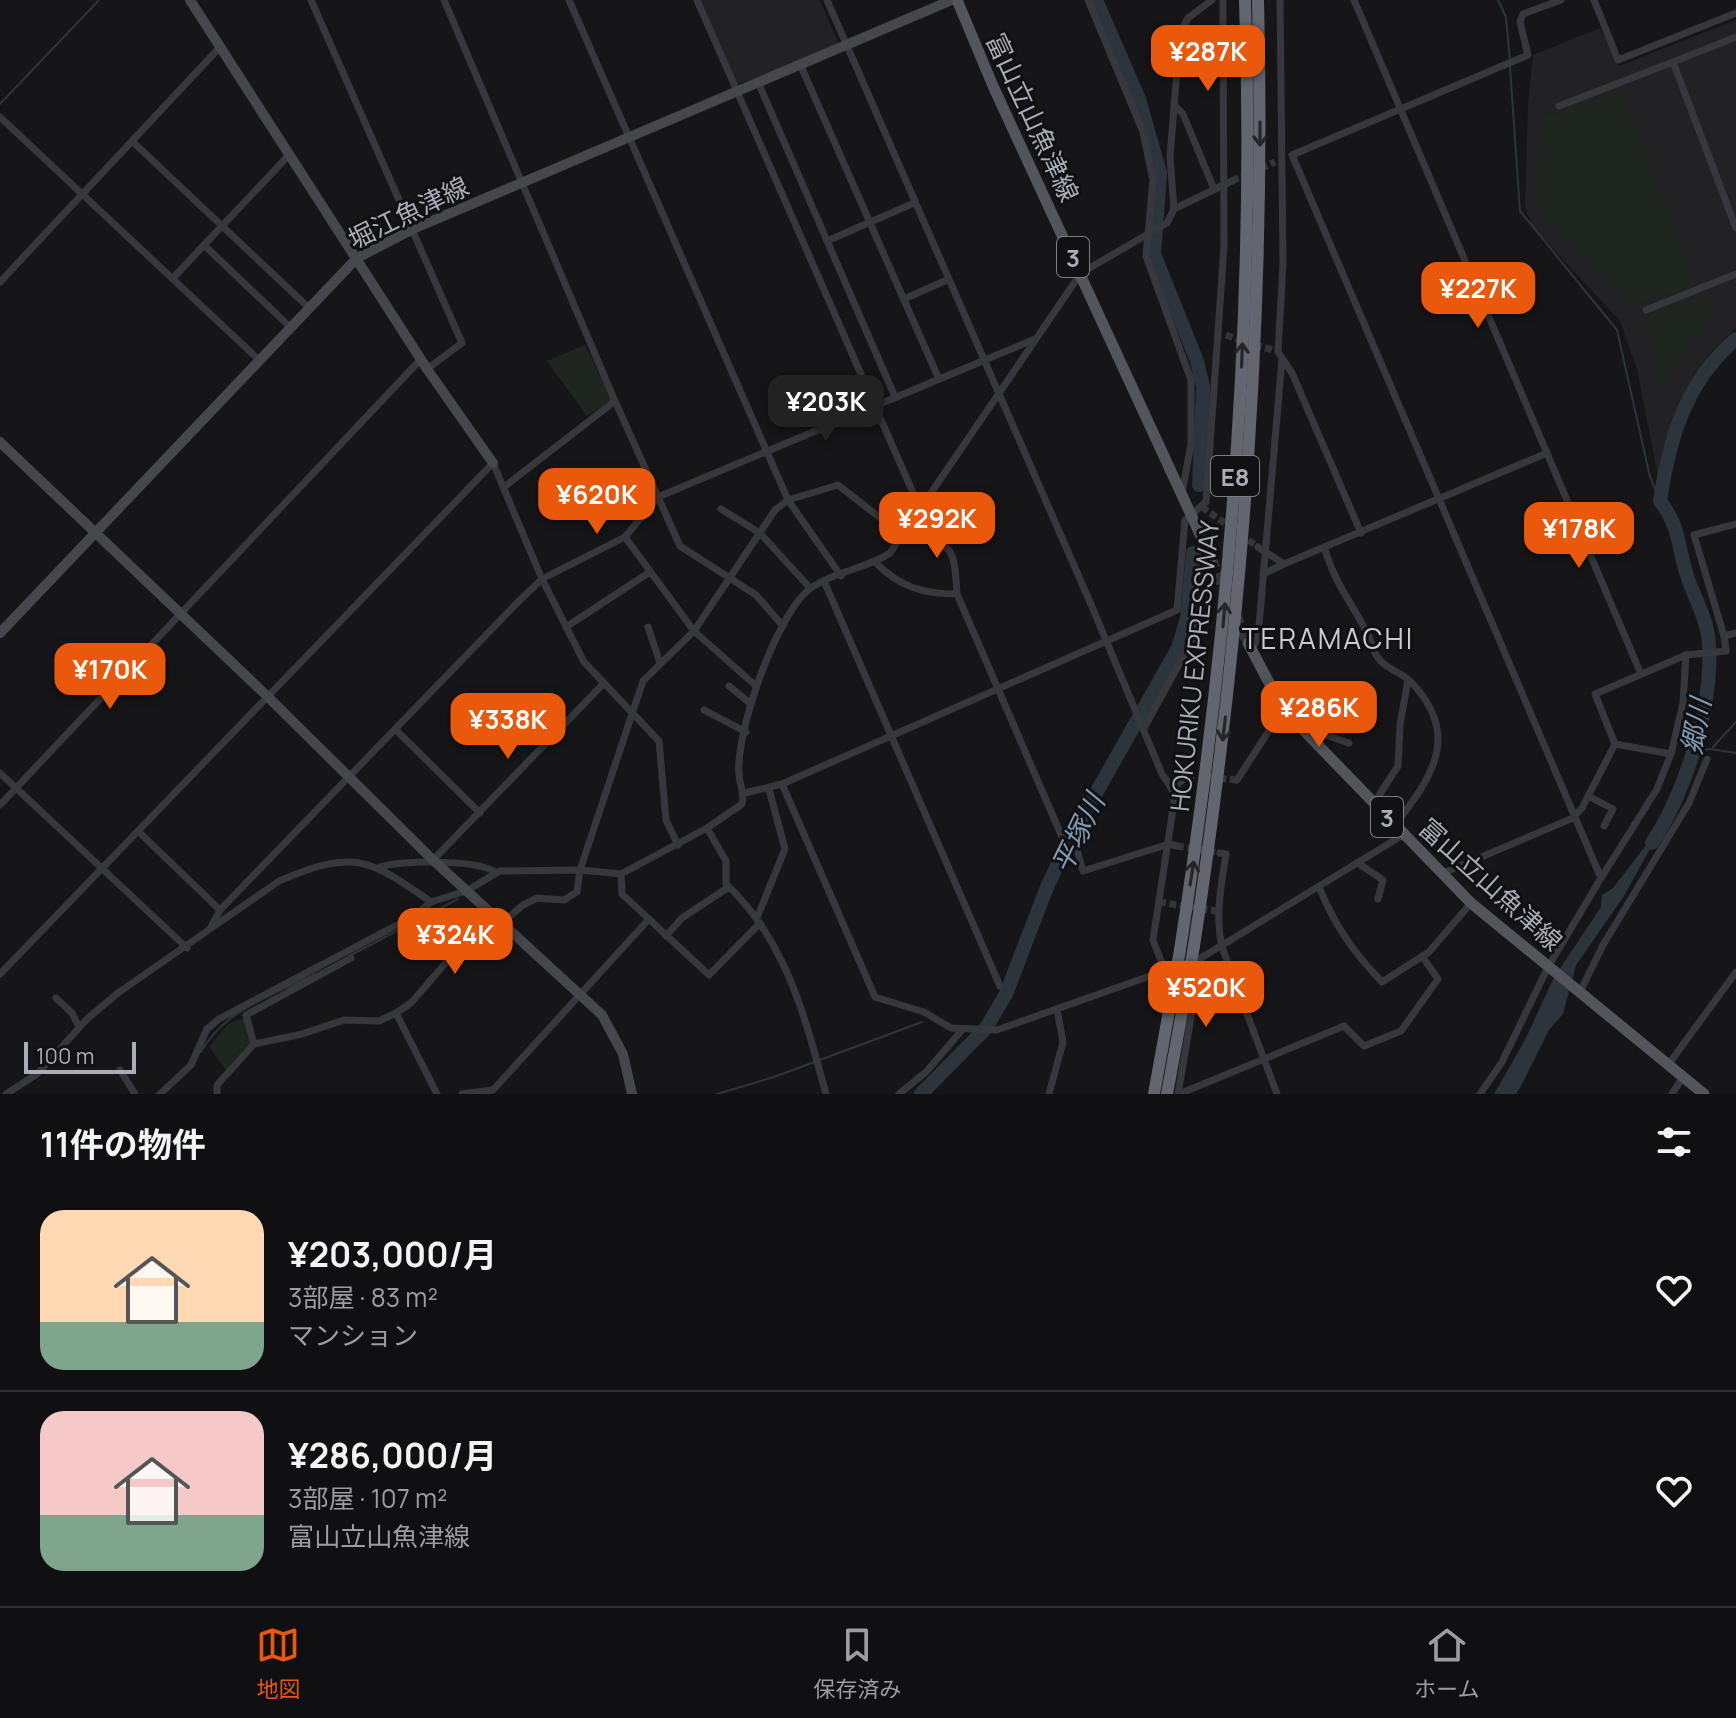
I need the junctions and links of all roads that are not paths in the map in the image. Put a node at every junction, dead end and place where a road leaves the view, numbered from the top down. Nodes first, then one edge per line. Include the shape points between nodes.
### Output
1 (190, 0) edge
2 (311, 0) edge
3 (444, 0) edge
4 (569, 0) edge
5 (697, 0) edge
6 (827, 0) edge
7 (954, 0) edge
8 (1088, 0) edge
9 (1212, 0) edge
10 (1223, 0) edge
11 (1245, 0) edge
12 (1258, 0) edge
13 (1280, 0) edge
14 (1354, 0) edge
15 (1561, 0) edge
16 (1594, 0) edge
17 (1736, 13) edge
18 (1736, 37) edge
19 (221, 46) junction
20 (845, 46) junction
21 (1673, 62) junction
22 (800, 64) junction
23 (758, 82) junction
24 (736, 91) junction
25 (1175, 106) junction
26 (1559, 106) dead end
27 (1401, 109) junction
28 (0, 117) edge
29 (629, 137) junction
30 (133, 142) junction
31 (290, 154) junction
32 (1292, 155) junction
33 (1279, 160) junction
34 (1232, 181) tunnel mouth
35 (521, 183) junction
36 (1224, 186) junction
37 (1214, 189) junction
38 (84, 195) junction
39 (914, 203) junction
40 (1174, 209) junction
41 (870, 222) junction
42 (222, 225) junction
43 (1736, 228) edge
44 (413, 229) junction
45 (1146, 236) junction
46 (827, 241) junction
47 (204, 245) junction
48 (357, 258) junction
49 (1081, 273) junction
50 (1736, 274) edge
51 (173, 278) junction
52 (947, 280) junction
53 (0, 282) edge
54 (904, 299) junction
55 (308, 307) junction
56 (1646, 310) dead end
57 (289, 326) junction
58 (1036, 339) junction
59 (1278, 354) junction
60 (258, 359) junction
61 (981, 359) junction
62 (424, 364) junction
63 (938, 377) junction
64 (999, 394) junction
65 (895, 397) junction
66 (615, 401) junction
67 (873, 406) junction
68 (0, 442) edge
69 (767, 452) junction
70 (1547, 453) junction
71 (493, 463) junction
72 (504, 487) junction
73 (1181, 495) junction
74 (658, 497) junction
75 (1439, 499) junction
76 (788, 500) junction
77 (919, 507) junction
78 (721, 509) dead end
79 (1189, 513) junction
80 (1736, 524) edge
81 (908, 531) junction
82 (95, 532) junction
83 (760, 533) junction
84 (1361, 533) junction
85 (625, 537) junction
86 (1204, 544) junction
87 (1261, 549) junction
88 (1325, 550) junction
89 (1211, 558) tunnel mouth
90 (876, 563) junction
91 (1284, 564) junction
92 (650, 572) junction
93 (1263, 574) junction
94 (841, 576) junction
95 (731, 577) junction
96 (542, 579) junction
97 (824, 581) junction
98 (810, 588) junction
99 (957, 594) junction
100 (181, 613) junction
101 (783, 626) junction
102 (566, 627) junction
103 (648, 627) dead end
104 (694, 631) junction
105 (0, 633) edge
106 (1736, 633) edge
107 (1724, 636) junction
108 (1106, 640) junction
109 (1250, 647) joint
110 (1686, 655) junction
111 (660, 663) junction
112 (1641, 674) junction
113 (1408, 680) junction
114 (604, 683) junction
115 (729, 686) dead end
116 (756, 686) junction
117 (999, 687) junction
118 (266, 695) junction
119 (751, 704) junction
120 (1283, 709) junction
121 (631, 710) junction
122 (704, 710) dead end
123 (1299, 726) junction
124 (1144, 728) junction
125 (396, 730) junction
126 (746, 732) junction
127 (891, 735) junction
128 (1349, 743) dead end
129 (1615, 744) junction
130 (1671, 754) junction
131 (1707, 759) dead end
132 (0, 773) edge
133 (1188, 775) dead end
134 (350, 776) junction
135 (1237, 780) dead end
136 (782, 784) junction
137 (16, 788) junction
138 (769, 789) junction
139 (1172, 789) junction
140 (745, 793) junction
141 (1588, 796) junction
142 (1374, 803) junction
143 (0, 805) edge
144 (480, 813) junction
145 (1573, 818) junction
146 (1604, 826) dead end
147 (707, 828) junction
148 (1399, 830) junction
149 (142, 835) dead end
150 (678, 845) junction
151 (1173, 845) junction
152 (1220, 853) dead end
153 (435, 862) junction
154 (1358, 863) junction
155 (101, 867) junction
156 (380, 867) junction
157 (580, 870) junction
158 (496, 873) junction
159 (621, 874) junction
160 (1441, 874) junction
161 (1601, 878) junction
162 (729, 887) junction
163 (1319, 887) junction
164 (466, 891) junction
165 (1378, 899) dead end
166 (431, 902) junction
167 (1471, 903) junction
168 (220, 910) junction
169 (649, 919) junction
170 (759, 921) junction
171 (502, 923) junction
172 (210, 929) junction
173 (666, 936) junction
174 (1222, 947) junction
175 (187, 948) junction
176 (1422, 956) junction
177 (351, 958) dead end
178 (1201, 958) junction
179 (1550, 968) junction
180 (1165, 971) junction
181 (1736, 972) edge
182 (0, 974) edge
183 (1000, 986) dead end
184 (1580, 992) junction
185 (580, 994) junction
186 (56, 998) dead end
187 (1057, 1009) junction
188 (396, 1013) junction
189 (79, 1027) junction
190 (964, 1031) junction
191 (254, 1044) junction
192 (1265, 1059) junction
193 (1668, 1065) junction
194 (120, 1070) dead end
195 (1683, 1077) junction
196 (6, 1094) edge
197 (135, 1094) edge
198 (160, 1094) edge
199 (217, 1094) edge
200 (437, 1094) edge
201 (462, 1094) edge
202 (632, 1094) edge
203 (826, 1094) edge
204 (899, 1094) edge
205 (1049, 1094) edge
206 (1154, 1094) edge
207 (1167, 1094) edge
208 (1179, 1094) edge
209 (1277, 1094) edge
210 (1480, 1094) edge
211 (1672, 1094) edge
212 (1704, 1094) edge

1 - 19 street
2 - 44 street
3 - 35 street
4 - 29 street
5 - 24 street
6 - 20 street
7 - 20 street, 堀江魚津線
7 - 49 main road, 富山立山魚津線 / 3
8 - 45 street via 1143,132 1153,180
9 - 25 street via 1188,18 1180,33
10 - 36 street
206 -> 11 highway, HOKURIKU EXPRESSWAY / E8, bridge via 1211,729 1236,463 1245,255
12 -> 207 highway, HOKURIKU EXPRESSWAY / E8, bridge via 1259,217 1249,466 1235,639 1194,946
13 - 33 street
14 - 27 street
15 - 27 street via 1523,14 1528,55
16 - 17 street via 1618,60
18 - 21 street
19 - 30 street
19 - 31 street
20 - 22 street, 堀江魚津線
20 - 39 street
21 - 26 street
21 - 43 street
22 - 23 street, 堀江魚津線
22 - 41 street
23 - 24 street, 堀江魚津線
23 - 46 street
24 - 29 street, 堀江魚津線
24 - 67 street
25 - 37 street
25 - 40 street via 1170,157
27 - 32 street
27 - 70 street
28 - 38 street
29 - 35 street, 堀江魚津線
29 - 69 street
30 - 38 street
30 - 42 street
31 - 42 street
31 - 48 street
32 - 33 street
32 - 75 street
33 - 59 street via 1283,269
34 - 36 street
35 - 44 street, 堀江魚津線
35 - 66 street
36 - 37 street
36 - 79 street via 1223,334 1206,502
37 - 40 street
38 - 51 street
38 - 53 street
39 - 41 street
39 - 52 street
40 - 45 street via 1167,223
41 - 46 street
41 - 54 street
42 - 47 street
42 - 55 street
44 - 48 street, 堀江魚津線
44 - 62 street via 462,343
45 - 49 street
45 - 73 street via 1150,270 1191,380 1191,444
46 - 65 street
47 - 51 street
47 - 57 street
48 - 55 street, 堀江魚津線
48 - 62 street
49 - 58 street
49 - 73 main road, 富山立山魚津線 / 3
50 - 56 street
51 - 60 street
52 - 54 street
52 - 61 street
54 - 63 street
55 - 57 street, 堀江魚津線
57 - 60 street, 堀江魚津線
58 - 61 street
58 - 64 street
59 - 84 street via 1292,373
59 - 87 street
60 - 82 street, 堀江魚津線
61 - 63 street
61 - 64 street
62 - 71 street
62 - 100 street
63 - 65 street
64 - 77 street
64 - 108 street
65 - 67 street
66 - 72 street
66 - 74 street
67 - 69 street
67 - 77 street
68 - 82 street
69 - 74 street
69 - 76 street
70 - 75 street
70 - 112 street
71 - 72 street
71 - 118 street
72 - 96 street
73 - 79 main road, 富山立山魚津線 / 3
74 - 85 street
74 - 95 street via 680,546
75 - 84 street
75 - 145 street
76 - 77 street via 838,485 898,528
76 - 83 street
76 - 94 street
77 - 81 street
78 - 83 street
79 - 86 main road, 富山立山魚津線 / 3
79 - 108 street via 1177,610
80 - 107 street via 1694,535
81 - 90 street
81 - 99 street via 949,549 958,569
82 - 100 street
82 - 105 street, 堀江魚津線
83 - 95 street
83 - 98 street
84 - 88 street
85 - 92 street
85 - 96 street
86 - 89 main road, 富山立山魚津線 / 3
86 - 124 street via 1195,635
87 - 91 street
87 - 93 street
88 - 91 street
88 - 113 street via 1335,583 1375,655
90 - 94 street
90 - 99 street via 916,591
91 - 93 street
92 - 102 street
92 - 104 street
93 - 109 street via 1258,637
94 - 97 street
95 - 101 street via 756,595
95 - 104 street
96 - 102 street
96 - 125 street
97 - 98 street
97 - 127 street
98 - 101 street
99 - 117 street
100 - 118 street
100 - 137 street
101 - 116 street
102 - 114 street via 584,662
103 - 111 street
104 - 111 street
104 - 116 street
106 - 107 street
107 - 110 street via 1726,651
108 - 117 street
108 - 124 street
109 - 120 main road, 富山立山魚津線 / 3
110 - 112 street
110 - 130 street via 1683,703
111 - 121 street via 643,681
112 - 129 street via 1595,694
113 - 142 street via 1398,766
113 - 148 street via 1433,718 1440,747
114 - 121 street
114 - 144 street
115 - 119 street
116 - 119 street
117 - 127 street
117 - 151 street via 1062,837 1076,846 1083,871
118 - 134 street
118 - 155 street
119 - 126 street
120 - 123 main road, 富山立山魚津線 / 3
120 - 135 street
121 - 150 street via 659,741 666,820
121 - 157 street
122 - 126 street
123 - 128 street
123 - 142 main road, 富山立山魚津線 / 3
124 - 139 street
125 - 134 street
125 - 144 street
126 - 140 street via 739,774
127 - 136 street
127 - 183 street
129 - 130 street
129 - 141 street
130 - 161 street via 1657,789
131 - 184 street via 1689,803
132 - 137 street
133 - 139 street
134 - 153 street
134 - 168 street
136 - 138 street
136 - 190 street via 875,997
137 - 143 street
137 - 155 street
138 - 140 street
138 - 170 street via 785,849
139 - 151 street
140 - 147 street via 742,804
141 - 145 street
141 - 146 street via 1613,809
142 - 148 main road, 富山立山魚津線 / 3
144 - 153 street
145 - 160 street
145 - 161 street
147 - 150 street
147 - 162 street via 726,861
148 - 154 street
148 - 160 main road, 富山立山魚津線 / 3
149 - 168 street
150 - 159 street
151 - 180 street via 1153,940
152 - 174 street via 1226,854 1217,911
153 - 156 street
153 - 158 street via 490,867
153 - 164 street
154 - 163 street
154 - 165 street via 1383,880
155 - 175 street
155 - 182 street
156 - 166 street
156 - 172 street via 362,861 333,862 305,870 279,881
157 - 158 street
157 - 159 street
157 - 171 street via 577,892 564,900 537,898
158 - 164 street
159 - 169 street via 622,894
160 - 167 main road, 富山立山魚津線 / 3
161 - 179 street
162 - 170 street
162 - 173 street via 682,918
163 - 174 street
163 - 176 street via 1333,921 1382,982
164 - 166 street
164 - 171 street
166 - 198 street via 418,918 219,1019 207,1029 191,1065
167 - 176 street
167 - 179 main road, 富山立山魚津線 / 3
168 - 172 street
169 - 173 street
169 - 185 street
170 - 173 street via 709,975
170 - 203 street via 789,970
171 - 185 street
171 - 188 street via 449,959
172 - 175 street
174 - 178 street
174 - 192 street
175 - 189 street via 118,993
176 - 192 street via 1438,979 1401,1031 1364,1046 1344,1026
177 - 191 street via 246,1015
178 - 180 street
178 - 208 street
179 - 184 main road, 富山立山魚津線 / 3
179 - 210 street
180 - 187 street
181 - 193 street
184 - 193 main road, 富山立山魚津線 / 3
185 - 201 street via 493,1090
185 - 202 street via 616,1036
186 - 189 street
187 - 190 street via 991,1032
187 - 205 street via 1063,1042
188 - 191 street via 379,1021 344,1020
188 - 200 street
189 - 196 street via 37,1074
190 - 204 street
191 - 199 street via 217,1085
192 - 208 street
192 - 209 street
193 - 195 main road, 富山立山魚津線 / 3
194 - 197 street
195 - 211 street
195 - 212 main road, 富山立山魚津線 / 3

